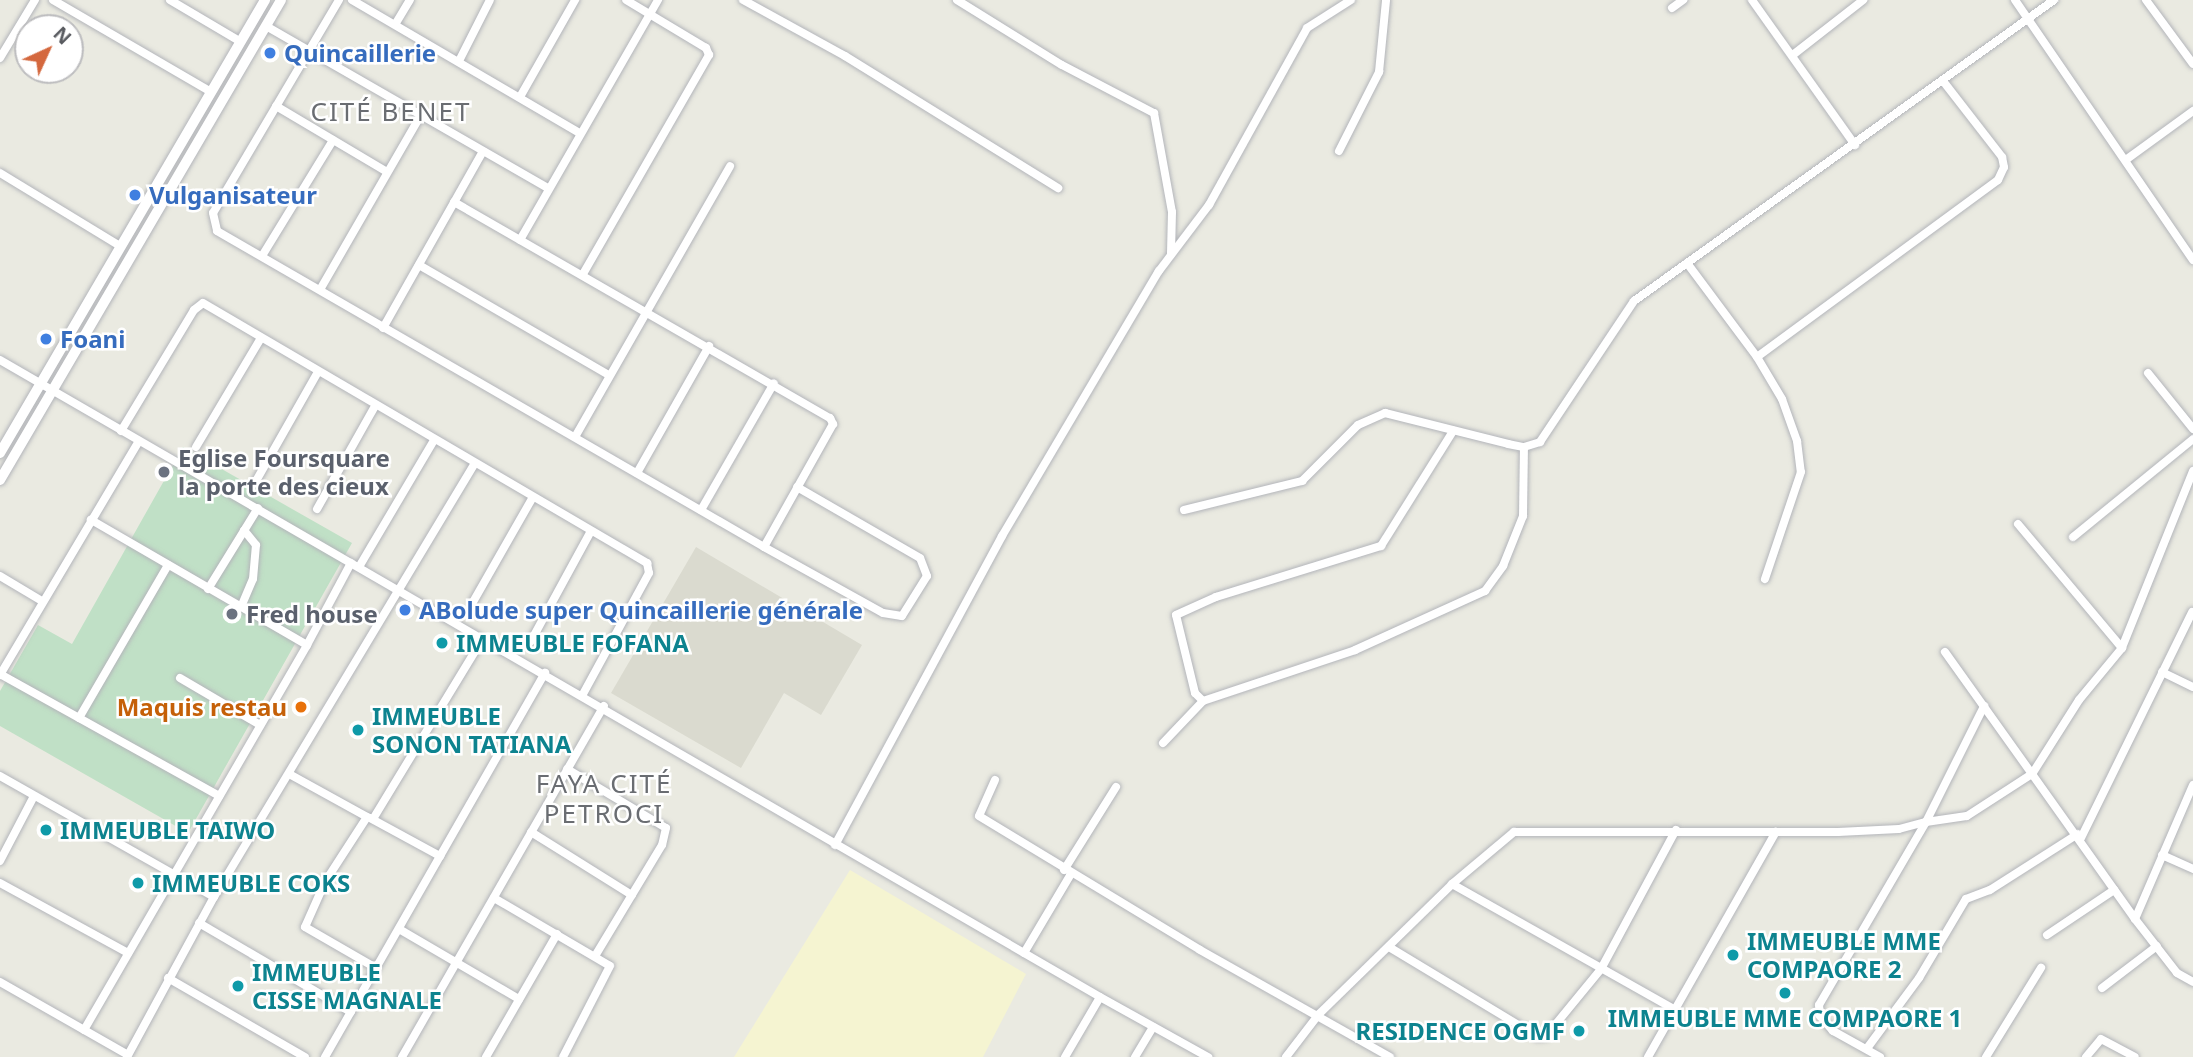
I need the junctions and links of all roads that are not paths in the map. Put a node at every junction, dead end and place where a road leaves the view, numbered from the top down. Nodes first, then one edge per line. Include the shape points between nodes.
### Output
1 (35, 0) edge
2 (53, 0) edge
3 (170, 0) edge
4 (265, 0) edge
5 (281, 0) edge
6 (339, 0) edge
7 (352, 0) edge
8 (410, 0) edge
9 (490, 0) edge
10 (575, 0) edge
11 (626, 0) edge
12 (658, 0) edge
13 (743, 0) edge
14 (957, 0) edge
15 (1351, 0) edge
16 (1386, 0) edge
17 (1683, 0) edge
18 (1752, 0) edge
19 (1863, 0) edge
20 (2015, 0) edge
21 (2054, 0) edge
22 (2146, 0) edge
23 (1672, 8) dead end
24 (650, 14) junction
25 (2029, 20) junction
26 (396, 23) junction
27 (267, 26) junction
28 (241, 42) junction
29 (309, 52) junction
30 (1794, 54) junction
31 (0, 58) edge
32 (459, 61) junction
33 (2193, 64) edge
34 (1943, 81) junction
35 (211, 92) junction
36 (520, 97) junction
37 (276, 106) junction
38 (2193, 111) edge
39 (421, 115) junction
40 (580, 133) junction
41 (333, 140) junction
42 (1855, 145) junction
43 (483, 151) junction
44 (1339, 151) dead end
45 (2127, 159) junction
46 (730, 166) dead end
47 (387, 172) junction
48 (0, 173) edge
49 (548, 188) junction
50 (1058, 188) dead end
51 (454, 202) junction
52 (520, 240) junction
53 (120, 246) junction
54 (1171, 254) junction
55 (262, 256) junction
56 (2193, 260) edge
57 (1687, 262) junction
58 (419, 265) junction
59 (583, 274) junction
60 (321, 288) junction
61 (648, 311) junction
62 (383, 328) junction
63 (261, 338) junction
64 (709, 346) junction
65 (1757, 357) junction
66 (0, 360) edge
67 (318, 372) junction
68 (2148, 373) dead end
69 (609, 375) junction
70 (774, 383) junction
71 (40, 386) junction
72 (52, 392) junction
73 (375, 406) junction
74 (2193, 429) edge
75 (121, 431) junction
76 (1453, 431) junction
77 (575, 437) junction
78 (2193, 439) edge
79 (434, 440) junction
80 (139, 441) junction
81 (196, 447) dead end
82 (1524, 447) junction
83 (0, 453) edge
84 (475, 463) junction
85 (2193, 471) edge
86 (637, 473) junction
87 (0, 480) edge
88 (256, 481) dead end
89 (797, 487) junction
90 (533, 497) junction
91 (258, 508) junction
92 (317, 509) dead end
93 (701, 510) junction
94 (1184, 510) dead end
95 (91, 520) junction
96 (2018, 524) dead end
97 (244, 530) junction
98 (591, 531) junction
99 (2073, 537) dead end
100 (764, 547) junction
101 (168, 565) junction
102 (355, 565) junction
103 (0, 576) edge
104 (1766, 579) dead end
105 (208, 589) junction
106 (397, 590) junction
107 (42, 601) junction
108 (472, 601) dead end
109 (241, 607) junction
110 (2192, 612) edge
111 (482, 640) junction
112 (531, 640) dead end
113 (307, 645) junction
114 (2122, 648) junction
115 (1945, 652) dead end
116 (2162, 672) junction
117 (545, 673) junction
118 (0, 674) edge
119 (180, 678) dead end
120 (2193, 687) edge
121 (583, 694) junction
122 (1203, 701) junction
123 (604, 706) junction
124 (1984, 706) junction
125 (79, 718) junction
126 (260, 725) junction
127 (1163, 743) dead end
128 (568, 769) junction
129 (2032, 774) junction
130 (291, 775) junction
131 (0, 776) edge
132 (995, 780) dead end
133 (2193, 785) edge
134 (1116, 787) dead end
135 (34, 796) junction
136 (219, 796) junction
137 (370, 818) junction
138 (1926, 822) junction
139 (1676, 830) junction
140 (531, 832) junction
141 (1776, 832) junction
142 (2080, 836) junction
143 (835, 845) junction
144 (2162, 855) junction
145 (440, 856) junction
146 (0, 861) edge
147 (2193, 869) edge
148 (1067, 872) junction
149 (173, 873) junction
150 (0, 883) edge
151 (1452, 884) junction
152 (2115, 890) junction
153 (632, 895) junction
154 (214, 897) junction
155 (494, 898) junction
156 (2135, 919) junction
157 (199, 923) junction
158 (399, 929) junction
159 (556, 934) junction
160 (2047, 935) dead end
161 (1389, 947) junction
162 (2157, 947) junction
163 (128, 953) junction
164 (1024, 953) junction
165 (595, 956) junction
166 (454, 960) junction
167 (376, 968) junction
168 (2041, 968) dead end
169 (1601, 969) junction
170 (168, 978) junction
171 (2192, 979) edge
172 (0, 982) edge
173 (2102, 988) dead end
174 (1100, 998) junction
175 (519, 999) junction
176 (1674, 1009) junction
177 (351, 1012) junction
178 (1319, 1014) junction
179 (1153, 1027) junction
180 (84, 1030) junction
181 (1868, 1047) junction
182 (127, 1056) edge
183 (1878, 1056) edge
184 (305, 1057) edge
185 (325, 1057) edge
186 (402, 1057) edge
187 (486, 1057) edge
188 (562, 1057) edge
189 (1065, 1057) edge
190 (1135, 1057) edge
191 (1208, 1057) edge
192 (1286, 1057) edge
193 (1391, 1057) edge
194 (1648, 1057) edge
195 (1986, 1057) edge
196 (2087, 1057) edge
197 (2135, 1057) edge

1 - 31 street
2 - 35 street
3 - 28 street
4 - 28 main road
5 - 27 main road
6 - 29 street
7 - 26 street
8 - 26 street
9 - 32 street
10 - 36 street
11 - 24 street
12 - 24 street
13 - 50 street via 845,56
14 - 54 street via 1062,65 1154,113 1172,212
15 - 54 street via 1307,28 1209,205
16 - 44 street via 1379,72
17 - 23 street
18 - 30 street
19 - 30 street
20 - 25 street
21 - 25 street
22 - 33 street
24 - 40 street
24 - 59 street via 706,48 709,55
25 - 34 street
25 - 45 street
26 - 32 street
27 - 29 street
27 - 72 main road
28 - 35 main road
29 - 37 street
29 - 39 street
30 - 42 street
32 - 36 street
34 - 42 street
34 - 65 street via 2002,157 2004,167 1998,180
35 - 53 main road
36 - 40 street
37 - 41 street
37 - 55 street via 211,219 225,237
38 - 45 street
39 - 43 street
39 - 47 street
40 - 49 street
41 - 47 street
41 - 55 street
42 - 57 street
43 - 49 street
43 - 51 street
45 - 56 street
46 - 61 street
47 - 60 street
48 - 53 street
49 - 52 street
51 - 52 street
51 - 58 street
52 - 59 street
53 - 71 main road
54 - 143 street via 989,560
55 - 60 street
57 - 65 street
57 - 82 street via 1634,301 1551,432 1541,442
58 - 62 street
58 - 69 street
59 - 61 street
60 - 62 street
61 - 64 street
61 - 69 street
62 - 77 street
63 - 67 street
63 - 75 street via 202,303
63 - 81 street
64 - 70 street
64 - 86 street
65 - 104 street via 1782,399 1801,457 1801,472
66 - 71 street
67 - 73 street
67 - 88 street
68 - 74 street
69 - 77 street
70 - 89 street via 826,414 833,424
70 - 93 street
71 - 72 street
71 - 83 main road
72 - 75 street
72 - 87 main road
73 - 79 street
73 - 92 street
75 - 80 street
76 - 82 street
76 - 94 street via 1385,413 1371,417 1302,481
76 - 122 street via 1381,546 1216,597 1176,615 1195,693
77 - 86 street
78 - 99 street
79 - 84 street
79 - 102 street
80 - 91 street
80 - 95 street
82 - 122 street via 1523,516 1503,566 1485,591 1355,650
84 - 90 street
84 - 106 street
85 - 114 street
86 - 93 street
89 - 100 street
89 - 100 street via 920,558 927,576 902,615 895,618
90 - 98 street
90 - 108 street
91 - 97 street
91 - 102 street
93 - 100 street
95 - 101 street
95 - 107 street
96 - 114 street
97 - 105 street
97 - 109 street via 256,545 253,579
98 - 112 street
98 - 121 street via 650,568
101 - 105 street
101 - 125 street
102 - 106 street
102 - 113 street
103 - 107 street
105 - 109 street
106 - 111 street
106 - 130 street
107 - 118 street
109 - 113 street
110 - 116 street
111 - 117 street
111 - 137 street
113 - 126 street
114 - 129 street via 2079,700
115 - 124 street
116 - 120 street
116 - 142 street
117 - 121 street
117 - 145 street
118 - 125 street
119 - 126 street
121 - 123 street
122 - 127 street
123 - 128 street
123 - 143 street
124 - 129 street
124 - 138 street
125 - 136 street
126 - 136 street
128 - 140 street
128 - 153 street via 666,828 662,845
129 - 138 street via 1966,816
129 - 142 street
130 - 137 street
130 - 154 street
131 - 135 street
132 - 148 street via 979,816
133 - 144 street
134 - 148 street
135 - 146 street
135 - 149 street
136 - 149 street
137 - 145 street
137 - 167 street via 325,882 305,927
138 - 141 street via 1899,829
138 - 181 street via 1819,1005 1820,1016 1833,1031
139 - 141 street
139 - 151 street via 1514,832
139 - 169 street
140 - 153 street
140 - 155 street
141 - 176 street
142 - 152 street
142 - 181 street via 1990,890 1966,899 1919,978
143 - 164 street
144 - 147 street
144 - 156 street
145 - 158 street
148 - 164 street
148 - 178 street
149 - 154 street
149 - 163 street
150 - 163 street
151 - 161 street
151 - 169 street
152 - 156 street
152 - 160 street
153 - 165 street
154 - 157 street
155 - 159 street
155 - 166 street
156 - 162 street
157 - 170 street
157 - 177 street
158 - 166 street
158 - 167 street
159 - 165 street
159 - 175 street
161 - 169 street via 1538,1037 1552,1032
161 - 178 street
162 - 171 street
162 - 173 street
163 - 180 street
164 - 174 street
165 - 188 street via 610,968
166 - 175 street
166 - 186 street
167 - 177 street
168 - 195 street
169 - 176 street
170 - 182 street
170 - 184 street
172 - 180 street
174 - 179 street
174 - 189 street
175 - 187 street
176 - 194 street
177 - 185 street
178 - 192 street
178 - 193 street
179 - 190 street
179 - 191 street
180 - 182 street
181 - 183 street
196 - 197 street via 2101,1039

